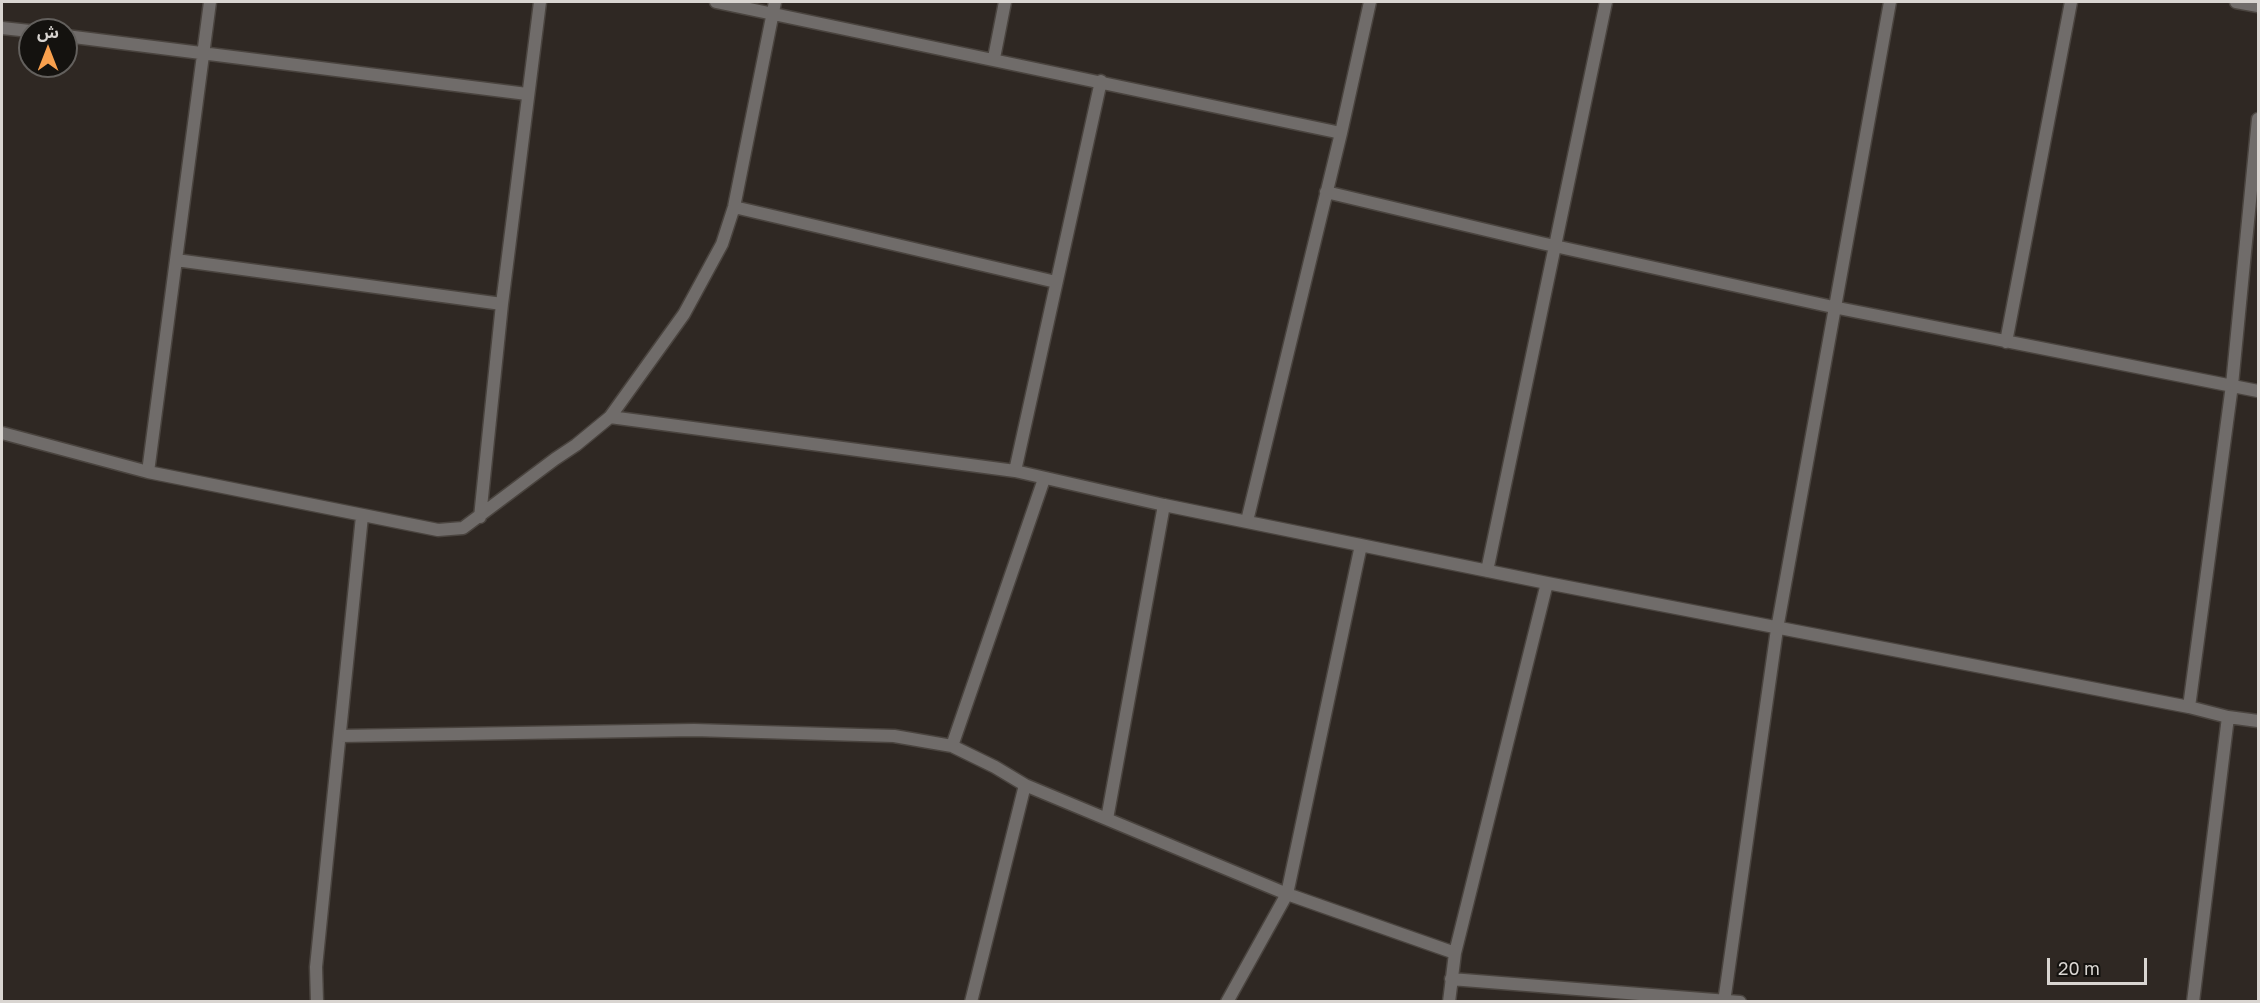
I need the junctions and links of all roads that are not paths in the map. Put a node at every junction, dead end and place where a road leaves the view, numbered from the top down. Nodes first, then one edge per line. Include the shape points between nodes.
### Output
1 (210, 2) edge
2 (540, 2) edge
3 (716, 2) edge
4 (1005, 2) edge
5 (1370, 2) edge
6 (1606, 2) edge
7 (1890, 2) edge
8 (2071, 2) edge
9 (2236, 2) edge
10 (2259, 6) edge
11 (774, 7) edge
12 (2, 29) edge
13 (18, 30) edge
14 (78, 37) edge
15 (203, 53) junction
16 (994, 58) junction
17 (1101, 81) junction
18 (527, 94) junction
19 (2259, 118) edge
20 (1341, 133) junction
21 (1326, 192) junction
22 (734, 207) junction
23 (1553, 245) junction
24 (176, 260) junction
25 (1056, 282) junction
26 (502, 304) junction
27 (1833, 307) junction
28 (2006, 342) junction
29 (2232, 385) junction
30 (2259, 391) edge
31 (610, 417) junction
32 (2, 432) edge
33 (1015, 471) junction
34 (148, 472) junction
35 (1044, 479) junction
36 (1164, 504) junction
37 (362, 516) junction
38 (480, 517) junction
39 (1247, 521) junction
40 (1361, 545) junction
41 (1487, 571) junction
42 (1547, 583) junction
43 (1777, 629) junction
44 (2189, 707) junction
45 (2228, 717) junction
46 (2259, 721) edge
47 (340, 736) junction
48 (952, 746) junction
49 (1025, 785) junction
50 (1107, 819) junction
51 (1287, 894) junction
52 (1455, 953) junction
53 (1451, 979) junction
54 (1724, 1001) edge
55 (317, 1002) edge
56 (971, 1002) edge
57 (1227, 1002) edge
58 (1449, 1002) edge
59 (1740, 1002) edge
60 (2193, 1002) edge

1 - 15 street
2 - 18 street
3 - 11 street
4 - 16 street
5 - 20 street
6 - 23 street
7 - 27 street
8 - 28 street
9 - 10 street
11 - 16 street
11 - 22 street
12 - 13 street
14 - 15 street
15 - 18 street
15 - 24 street
16 - 17 street
17 - 20 street
17 - 25 street
18 - 26 street
19 - 29 street
20 - 21 street
21 - 23 street
21 - 39 street
22 - 25 street
22 - 31 street via 722,244 684,314
23 - 27 street
23 - 41 street
24 - 26 street
24 - 34 street
25 - 33 street
26 - 38 street
27 - 28 street
27 - 43 street
28 - 29 street
29 - 30 street
29 - 44 street
31 - 33 street
31 - 38 street
32 - 34 street
33 - 35 street
34 - 37 street
35 - 36 street
35 - 48 street
36 - 39 street
36 - 50 street
37 - 38 street via 438,530 463,528
37 - 47 street
39 - 40 street
40 - 41 street
40 - 51 street
41 - 42 street
42 - 43 street
42 - 52 street
43 - 44 street
43 - 54 street
44 - 45 street
45 - 46 street
45 - 60 street
47 - 48 street via 694,730 894,736
47 - 55 street via 316,967
48 - 49 street
49 - 50 street
49 - 56 street
50 - 51 street
51 - 52 street
51 - 57 street
52 - 53 street
53 - 54 street
53 - 58 street
54 - 59 street

